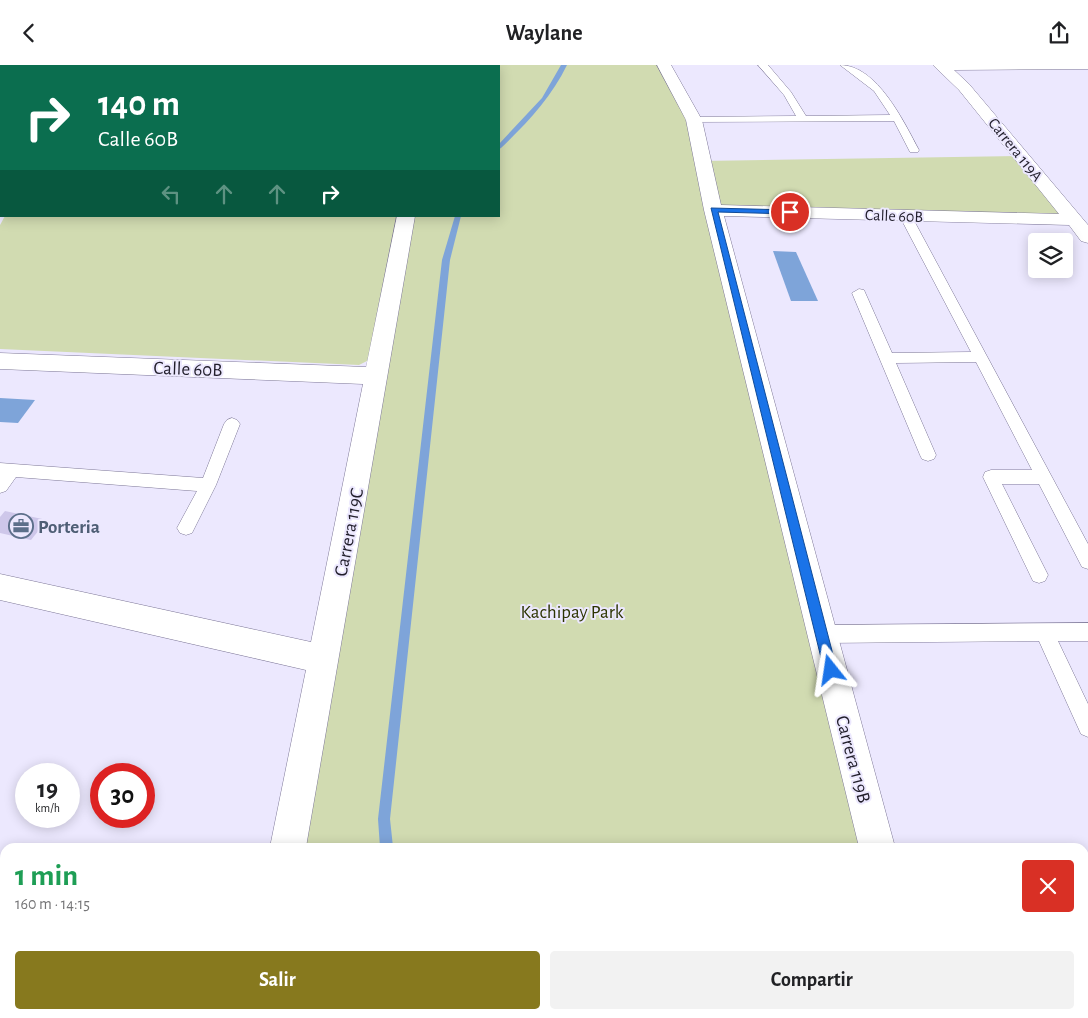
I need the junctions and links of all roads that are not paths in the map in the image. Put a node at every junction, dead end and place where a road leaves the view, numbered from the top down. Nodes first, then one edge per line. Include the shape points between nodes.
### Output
1 (664, 65) edge
2 (763, 65) edge
3 (845, 65) edge
4 (1088, 65) edge
5 (941, 66) edge
6 (897, 118) junction
7 (803, 119) junction
8 (694, 121) junction
9 (914, 150) dead end
10 (713, 210) junction
11 (905, 215) junction
12 (406, 217) edge
13 (1074, 221) junction
14 (1088, 237) edge
15 (859, 293) dead end
16 (981, 357) junction
17 (886, 358) junction
18 (0, 361) edge
19 (377, 376) junction
20 (232, 424) dead end
21 (928, 455) dead end
22 (6, 470) edge
23 (1044, 477) junction
24 (208, 485) junction
25 (0, 486) edge
26 (186, 528) dead end
27 (1088, 561) edge
28 (1039, 575) dead end
29 (0, 587) edge
30 (1044, 632) junction
31 (1088, 632) edge
32 (822, 634) junction
33 (324, 660) junction
34 (1088, 727) edge
35 (289, 843) edge
36 (876, 843) edge

1 - 8 street, Carrera 119B
2 - 7 lane via 788,94
3 - 6 lane via 878,89
4 - 5 street
5 - 13 street, Carrera 119A via 964,87
6 - 7 lane
6 - 9 lane
7 - 8 lane
8 - 10 street, Carrera 119B
10 - 11 street, Calle 60B
10 - 32 street, Carrera 119B
11 - 13 street, Calle 60B
11 - 16 lane
12 - 19 street, Carrera 119C
13 - 14 street, Carrera 119A
15 - 17 lane
16 - 17 lane
16 - 23 lane
17 - 21 lane
18 - 19 street, Calle 60B
19 - 33 street, Carrera 119C
20 - 24 lane
22 - 24 lane
22 - 25 lane
23 - 27 lane
23 - 28 lane via 991,477
24 - 26 lane
29 - 33 street
30 - 31 lane
30 - 32 lane
30 - 34 lane
32 - 36 street, Carrera 119B
33 - 35 street, Carrera 119C

